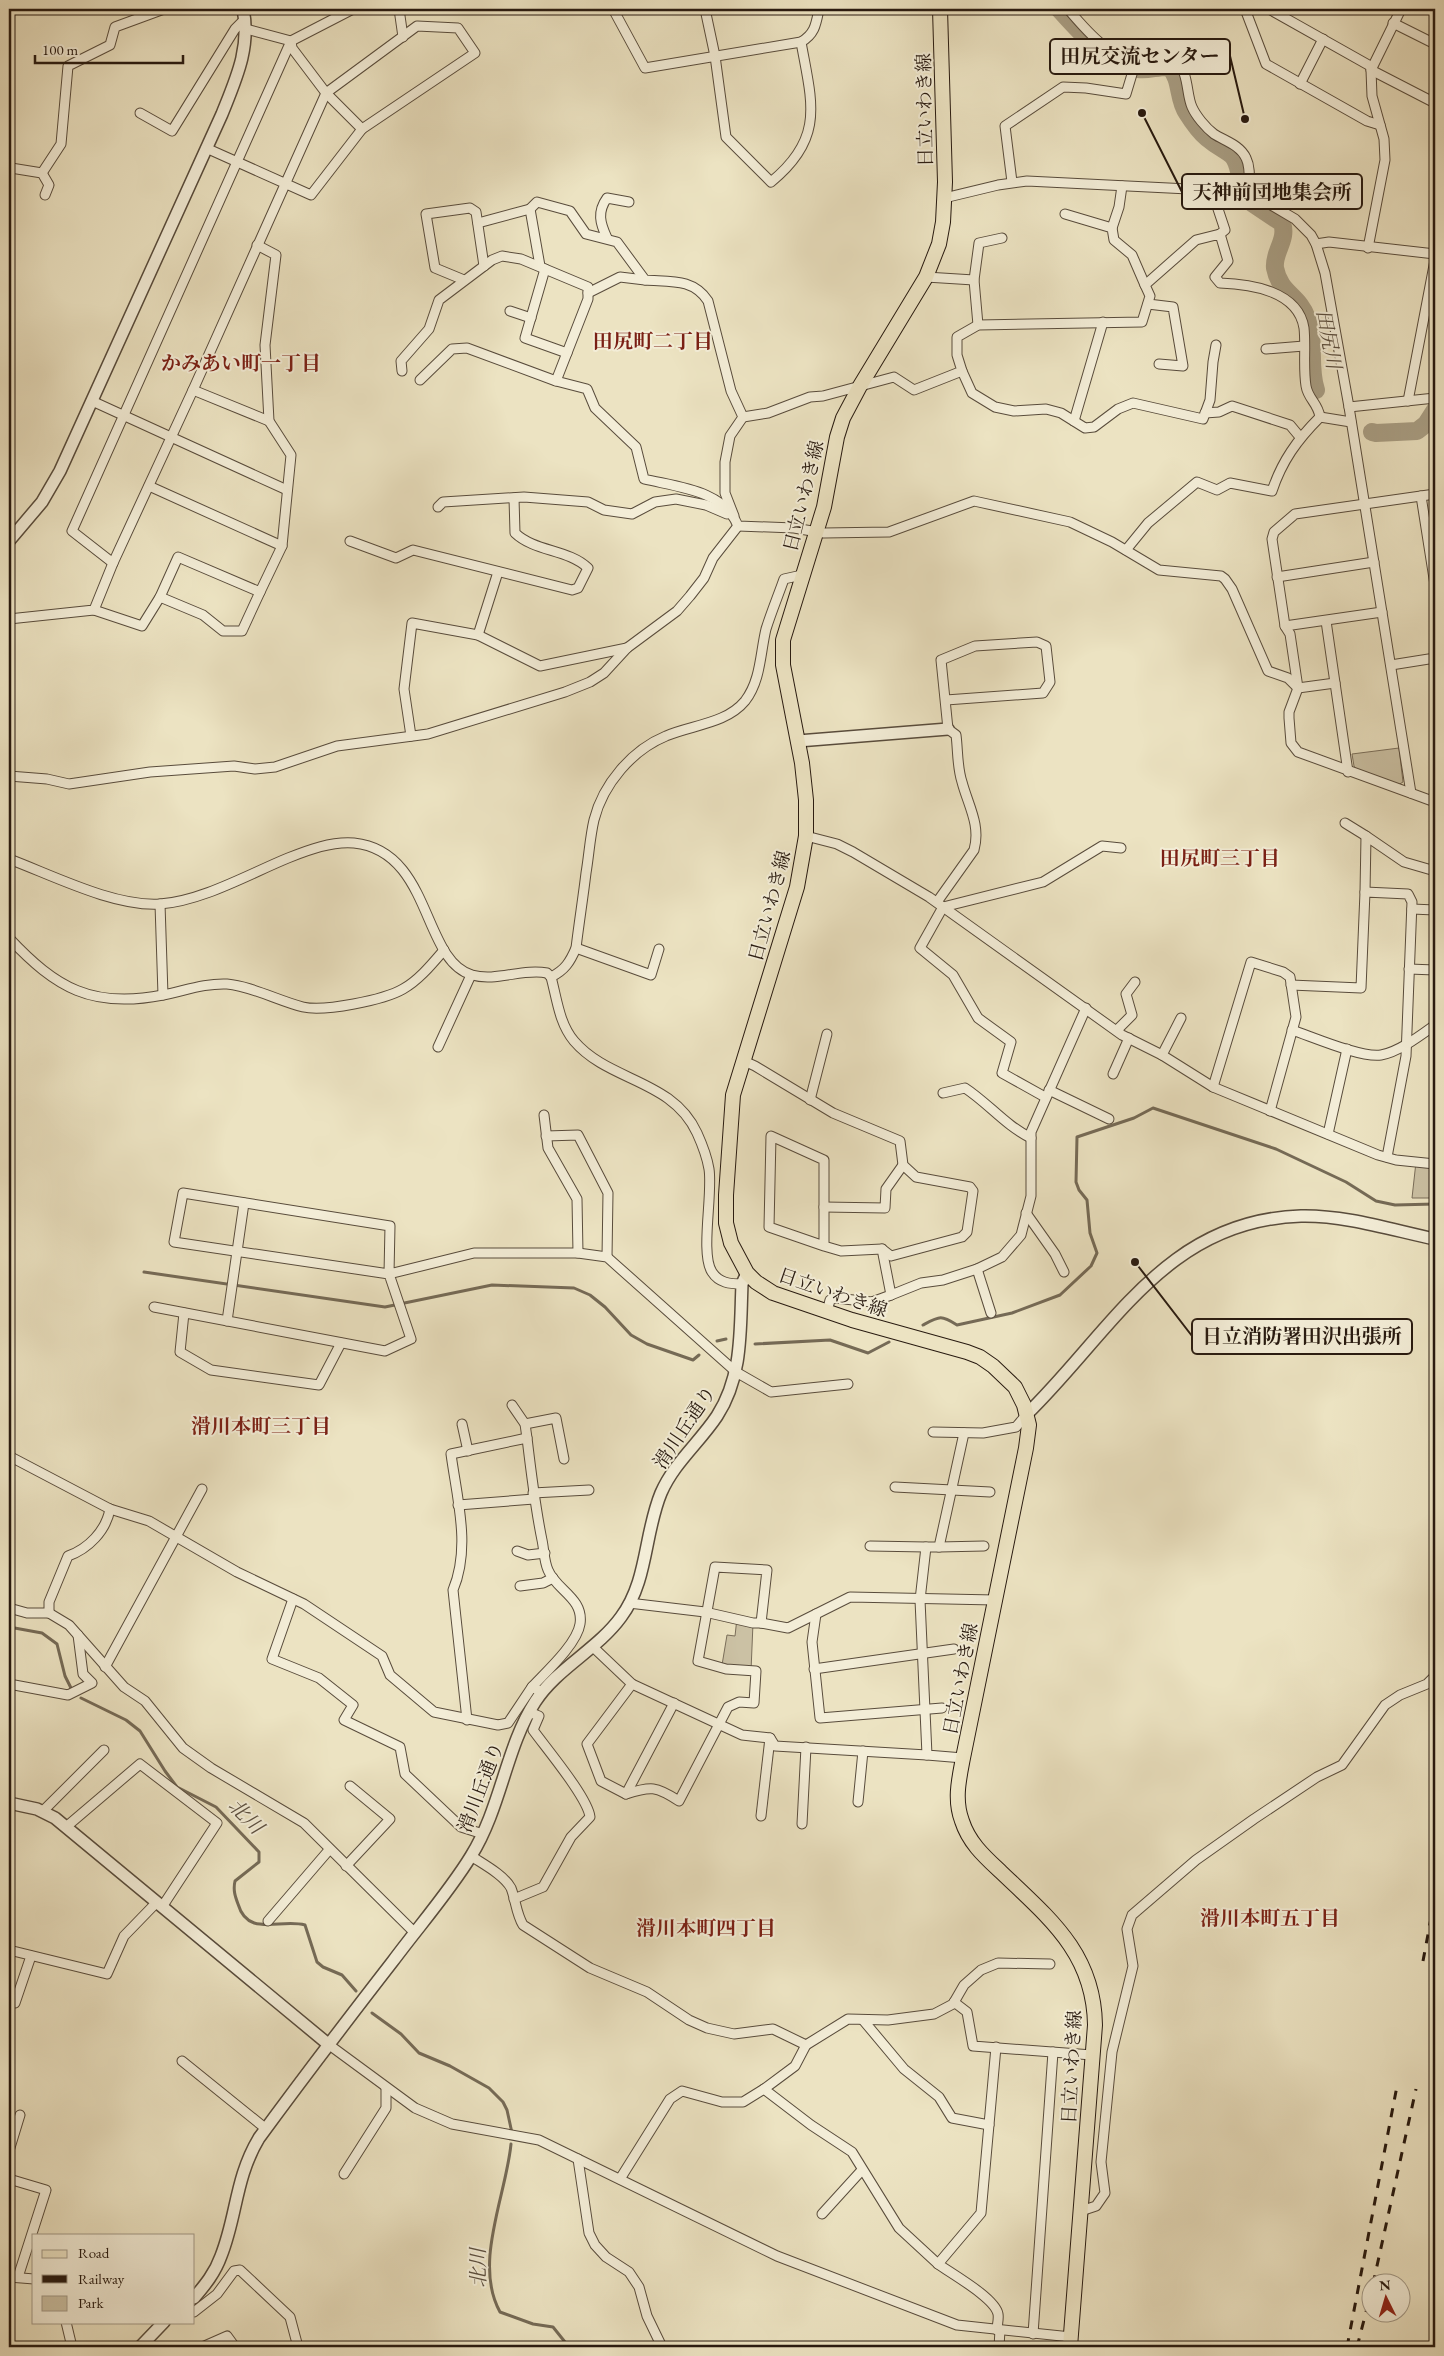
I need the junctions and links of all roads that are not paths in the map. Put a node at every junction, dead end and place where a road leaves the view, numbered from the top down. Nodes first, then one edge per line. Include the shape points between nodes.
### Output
1 (164, 9) edge
2 (352, 9) edge
3 (399, 9) edge
4 (614, 9) edge
5 (705, 9) edge
6 (819, 9) edge
7 (940, 9) edge
8 (1068, 9) edge
9 (1245, 9) edge
10 (1269, 9) edge
11 (1400, 9) edge
12 (245, 19) edge
13 (1393, 23) junction
14 (403, 37) junction
15 (1322, 39) junction
16 (291, 41) junction
17 (800, 42) junction
18 (1435, 44) edge
19 (715, 56) junction
20 (1135, 65) junction
21 (1371, 69) junction
22 (1300, 84) junction
23 (326, 93) junction
24 (1435, 103) edge
25 (140, 113) dead end
26 (1380, 125) junction
27 (362, 129) junction
28 (206, 148) junction
29 (237, 162) junction
30 (9, 168) edge
31 (42, 173) junction
32 (1012, 182) junction
33 (285, 183) junction
34 (1122, 186) junction
35 (1212, 191) junction
36 (1249, 192) junction
37 (45, 195) dead end
38 (944, 198) junction
39 (629, 202) dead end
40 (530, 208) junction
41 (1064, 214) dead end
42 (478, 223) junction
43 (1112, 228) junction
44 (1220, 234) junction
45 (606, 238) junction
46 (1002, 238) dead end
47 (1316, 244) junction
48 (257, 246) junction
49 (1368, 248) junction
50 (1435, 254) edge
51 (1435, 260) edge
52 (484, 266) junction
53 (543, 268) junction
54 (926, 277) junction
55 (464, 280) junction
56 (645, 280) junction
57 (974, 280) junction
58 (1146, 285) junction
59 (588, 293) junction
60 (1148, 304) junction
61 (510, 311) dead end
62 (531, 318) junction
63 (1103, 322) junction
64 (978, 326) junction
65 (1216, 344) dead end
66 (1304, 346) junction
67 (1266, 349) dead end
68 (567, 353) junction
69 (1159, 364) dead end
70 (402, 371) dead end
71 (962, 371) junction
72 (420, 380) dead end
73 (556, 381) junction
74 (860, 386) junction
75 (193, 390) junction
76 (1435, 398) edge
77 (92, 401) junction
78 (1408, 401) junction
79 (1349, 407) junction
80 (1205, 413) junction
81 (124, 415) junction
82 (743, 417) junction
83 (1320, 417) junction
84 (269, 421) junction
85 (1074, 421) junction
86 (1351, 422) junction
87 (1300, 436) junction
88 (171, 437) junction
89 (149, 486) junction
90 (288, 490) junction
91 (1435, 494) edge
92 (1421, 496) junction
93 (514, 498) junction
94 (1365, 503) junction
95 (438, 507) dead end
96 (734, 516) junction
97 (738, 526) junction
98 (816, 532) junction
99 (9, 541) edge
100 (350, 541) dead end
101 (282, 546) junction
102 (1126, 550) junction
103 (1432, 550) edge
104 (1374, 562) junction
105 (113, 563) junction
106 (498, 572) junction
107 (802, 575) junction
108 (1277, 577) junction
109 (1435, 585) edge
110 (260, 592) junction
111 (160, 597) junction
112 (94, 610) junction
113 (1382, 612) junction
114 (9, 619) edge
115 (1326, 621) junction
116 (1284, 626) junction
117 (478, 635) junction
118 (627, 648) junction
119 (1435, 658) edge
120 (1391, 665) junction
121 (1335, 683) junction
122 (1298, 688) junction
123 (946, 700) junction
124 (948, 729) junction
125 (411, 736) junction
126 (798, 742) junction
127 (1348, 772) junction
128 (9, 776) edge
129 (1411, 793) junction
130 (1435, 802) edge
131 (1346, 823) dead end
132 (806, 836) junction
133 (1366, 836) junction
134 (1121, 848) dead end
135 (9, 859) edge
136 (1435, 871) edge
137 (1365, 892) junction
138 (160, 904) junction
139 (940, 905) junction
140 (1412, 909) junction
141 (1435, 910) edge
142 (9, 938) edge
143 (576, 948) junction
144 (659, 949) dead end
145 (444, 950) junction
146 (1409, 969) junction
147 (1435, 970) edge
148 (471, 975) junction
149 (551, 977) junction
150 (1135, 982) dead end
151 (1291, 985) junction
152 (163, 995) junction
153 (1086, 1008) junction
154 (1181, 1018) dead end
155 (1435, 1025) edge
156 (1117, 1030) junction
157 (1292, 1030) junction
158 (828, 1034) dead end
159 (1129, 1038) junction
160 (1406, 1044) junction
161 (438, 1046) dead end
162 (1347, 1050) junction
163 (1162, 1055) junction
164 (744, 1061) junction
165 (1112, 1074) dead end
166 (1213, 1087) junction
167 (943, 1093) dead end
168 (1047, 1094) junction
169 (810, 1100) junction
170 (1270, 1110) junction
171 (544, 1115) dead end
172 (1109, 1119) dead end
173 (1328, 1134) junction
174 (546, 1136) junction
175 (1031, 1138) junction
176 (1387, 1157) junction
177 (1435, 1164) edge
178 (903, 1165) junction
179 (244, 1203) junction
180 (824, 1207) junction
181 (1026, 1213) junction
182 (1435, 1239) edge
183 (824, 1246) junction
184 (882, 1249) junction
185 (237, 1251) junction
186 (578, 1253) junction
187 (607, 1257) junction
188 (977, 1269) junction
189 (1064, 1272) dead end
190 (389, 1274) junction
191 (744, 1278) junction
192 (891, 1295) junction
193 (154, 1307) dead end
194 (827, 1312) junction
195 (184, 1313) junction
196 (992, 1313) dead end
197 (227, 1321) junction
198 (341, 1343) junction
199 (736, 1372) junction
200 (848, 1384) dead end
201 (512, 1404) dead end
202 (1027, 1414) junction
203 (462, 1424) dead end
204 (525, 1424) junction
205 (933, 1432) dead end
206 (964, 1433) junction
207 (527, 1438) junction
208 (468, 1451) junction
209 (9, 1456) edge
210 (564, 1459) dead end
211 (895, 1487) dead end
212 (952, 1489) junction
213 (202, 1490) dead end
214 (589, 1490) dead end
215 (990, 1492) dead end
216 (534, 1496) junction
217 (458, 1505) junction
218 (110, 1509) junction
219 (176, 1537) junction
220 (870, 1546) dead end
221 (984, 1546) dead end
222 (926, 1547) junction
223 (939, 1548) junction
224 (517, 1551) dead end
225 (545, 1554) junction
226 (553, 1578) junction
227 (520, 1586) dead end
228 (293, 1599) junction
229 (920, 1600) junction
230 (995, 1600) junction
231 (629, 1603) junction
232 (9, 1608) edge
233 (705, 1612) junction
234 (49, 1613) junction
235 (816, 1614) junction
236 (761, 1623) junction
237 (78, 1635) junction
238 (593, 1647) junction
239 (954, 1649) dead end
240 (922, 1653) junction
241 (105, 1667) junction
242 (814, 1669) junction
243 (1435, 1676) edge
244 (9, 1684) edge
245 (632, 1684) junction
246 (537, 1690) junction
247 (674, 1702) junction
248 (942, 1708) dead end
249 (925, 1710) junction
250 (529, 1712) junction
251 (467, 1720) junction
252 (718, 1724) junction
253 (770, 1738) junction
254 (806, 1747) junction
255 (104, 1750) dead end
256 (863, 1751) junction
257 (927, 1755) junction
258 (963, 1758) junction
259 (350, 1786) dead end
260 (626, 1794) junction
261 (858, 1802) dead end
262 (9, 1803) edge
263 (42, 1812) junction
264 (761, 1816) dead end
265 (802, 1824) dead end
266 (66, 1827) junction
267 (482, 1834) junction
268 (329, 1850) junction
269 (471, 1856) junction
270 (346, 1866) junction
271 (514, 1899) junction
272 (159, 1904) junction
273 (268, 1921) dead end
274 (414, 1932) junction
275 (9, 1950) edge
276 (31, 1956) junction
277 (1050, 1964) dead end
278 (9, 1996) edge
279 (954, 2002) junction
280 (863, 2020) junction
281 (328, 2044) junction
282 (806, 2045) junction
283 (996, 2047) junction
284 (1053, 2052) junction
285 (1092, 2055) junction
286 (182, 2061) dead end
287 (386, 2088) junction
288 (764, 2089) junction
289 (20, 2115) dead end
290 (989, 2125) junction
291 (266, 2128) junction
292 (9, 2150) edge
293 (578, 2158) junction
294 (862, 2170) junction
295 (344, 2174) dead end
296 (9, 2179) edge
297 (620, 2179) junction
298 (1081, 2211) junction
299 (822, 2214) dead end
300 (938, 2264) junction
301 (13, 2277) edge
302 (32, 2279) edge
303 (195, 2297) edge
304 (195, 2311) edge
305 (66, 2324) edge
306 (162, 2324) edge
307 (999, 2330) junction
308 (1033, 2334) junction
309 (1070, 2342) edge
310 (72, 2347) edge
311 (140, 2347) edge
312 (202, 2347) edge
313 (235, 2347) edge
314 (298, 2347) edge
315 (662, 2347) edge
316 (999, 2347) edge

1 - 31 street via 115,27 110,44 68,66 61,144
2 - 16 street
3 - 14 street
4 - 19 street via 644,68
5 - 19 street
6 - 17 street via 815,29 810,37
7 - 38 main road, 日立いわき線
8 - 20 street via 1092,38
9 - 22 street via 1264,63
10 - 15 street
11 - 13 street
12 - 16 street
12 - 25 street via 235,29 172,131
12 - 28 street via 244,55 240,69
13 - 18 street
13 - 21 street
14 - 23 street
14 - 27 street via 417,26 458,28 475,53
15 - 21 street
15 - 22 street
16 - 23 street via 292,48
16 - 29 street
17 - 19 street
17 - 19 street via 811,100 810,120 800,151 790,167 771,182 726,136
20 - 32 street via 1126,94 1062,87 1005,126
20 - 36 street via 1165,58 1183,68 1193,110 1212,133 1236,146 1247,160
21 - 24 street
21 - 26 street via 1372,96
22 - 26 street
23 - 27 street
23 - 33 street
26 - 49 street via 1385,160
27 - 33 street via 311,195
28 - 29 street
28 - 77 street
29 - 33 street
29 - 81 street
30 - 31 street
31 - 37 street via 49,185
32 - 34 street
32 - 38 street
33 - 48 street
34 - 35 street
34 - 43 street
35 - 36 street
35 - 44 street via 1225,230
36 - 47 street via 1295,219
38 - 54 main road, 日立いわき線 via 939,244
39 - 45 street via 607,198 602,206 600,222
40 - 42 street
40 - 45 street via 537,202 570,211 586,234
40 - 53 street
41 - 43 street
42 - 52 street
42 - 55 street via 476,212 470,208 426,214 435,268
43 - 58 street via 1114,240 1132,255
44 - 58 street via 1196,240
44 - 66 street via 1228,261 1215,277 1220,283 1245,284 1282,297 1298,311 1304,328
45 - 56 street via 617,242
46 - 57 street via 979,243
47 - 49 street via 1328,242
47 - 79 street via 1325,273
48 - 75 street
48 - 84 street via 276,255 265,345
49 - 50 street
51 - 78 street
52 - 53 street via 502,256
52 - 55 street
53 - 59 street via 588,287
53 - 62 street
54 - 57 street
54 - 74 main road, 日立いわき線
55 - 70 street via 439,300 429,330 401,361
56 - 59 street via 620,277
56 - 82 street via 684,283 700,289 708,301 731,391
57 - 64 street
58 - 60 street via 1150,296
59 - 68 street
60 - 63 street via 1142,322
60 - 69 street via 1174,307 1183,366
61 - 62 street
62 - 68 street via 525,338
63 - 64 street
63 - 85 street
64 - 71 street via 957,337
65 - 80 street via 1210,400
66 - 67 street
66 - 83 street via 1306,388 1318,407
68 - 73 street
71 - 74 street via 914,390 894,378
71 - 85 street via 972,393 995,407 1046,409
72 - 73 street via 452,349 467,348
73 - 96 street via 587,389 595,408 636,447 644,479 704,493
74 - 82 street via 823,396 810,396 768,412
74 - 98 main road, 日立いわき線 via 837,437
75 - 84 street
75 - 88 street
76 - 78 street
77 - 81 street
77 - 99 street via 53,485
78 - 79 street
79 - 86 street
80 - 85 street via 1203,419 1134,403 1118,409 1094,427 1085,428
80 - 87 street via 1219,412 1232,406 1290,425
81 - 88 street
81 - 105 street via 72,531
82 - 96 street via 730,436 725,462 725,493
83 - 86 street
83 - 87 street
84 - 90 street via 291,455
86 - 94 street
87 - 102 street via 1278,471 1272,491 1230,483 1218,490 1197,482 1148,523
88 - 89 street
88 - 90 street
89 - 101 street
89 - 105 street
90 - 101 street
91 - 92 street
92 - 94 street
92 - 103 street
93 - 95 street via 443,502
93 - 96 street via 588,502 604,510 632,514 656,502 676,499 706,505
93 - 106 street via 515,533 523,540 579,560 588,568 578,588 572,590
94 - 104 street
94 - 108 street via 1310,510 1290,517 1274,532 1272,539
96 - 97 street
97 - 98 street
97 - 118 street via 713,558 704,578 677,611
98 - 102 street via 889,532 974,501 1070,522
98 - 107 main road, 日立いわき線
100 - 106 street via 396,558 413,550
101 - 110 street
102 - 122 street via 1159,570 1216,575 1226,579 1266,668 1288,678
103 - 109 street
104 - 108 street
104 - 113 street
105 - 112 street
106 - 117 street
107 - 126 main road, 日立いわき線 via 782,652
107 - 143 street via 784,579 766,629 758,676 743,703 717,720 672,734 643,749 621,769 602,798 594,819
108 - 116 street
110 - 111 street via 178,557
110 - 111 street via 242,631 223,632 203,615
111 - 112 street via 142,626
112 - 114 street
113 - 115 street
113 - 120 street
115 - 116 street
115 - 121 street
116 - 122 street via 1290,634
117 - 118 street via 540,666
117 - 125 street via 412,623 404,689
118 - 125 street via 604,673 590,682 428,734
119 - 120 street
120 - 129 street
121 - 122 street
121 - 127 street
122 - 127 street via 1289,712 1292,743 1298,752
123 - 123 street via 1043,693 1050,682 1046,646 1037,642 975,646 941,660
123 - 124 street
124 - 126 street
124 - 139 street via 956,735 961,780 976,822 977,840
125 - 128 street via 337,746 275,767 254,769 234,766 150,772 69,784
126 - 132 main road, 日立いわき線 via 806,800
127 - 129 street
129 - 130 street
131 - 133 street
132 - 139 street via 853,852
132 - 164 main road, 日立いわき線 via 797,887
133 - 136 street via 1404,862
133 - 137 street
134 - 139 street via 1102,846 1043,882
135 - 138 street via 124,901
137 - 140 street via 1408,894
137 - 151 street via 1360,988
138 - 145 street via 201,894 318,848 354,843 372,848 400,866
138 - 152 street
139 - 153 street
139 - 168 street via 920,948 952,975 978,1018 1012,1042 1002,1073
140 - 141 street
140 - 146 street
142 - 152 street via 46,975 85,994 126,999
143 - 144 street via 651,975
143 - 149 street via 569,964
145 - 148 street via 452,961
145 - 152 street via 421,976 404,989 388,996 324,1008 303,1007 228,984
146 - 147 street
146 - 160 street
148 - 149 street via 541,972
148 - 161 street
149 - 191 street via 564,1026 575,1041 591,1056 654,1088 674,1102 696,1131 709,1170 708,1250 711,1270 721,1281
150 - 156 street via 1126,994 1132,1015
151 - 157 street via 1296,1018
151 - 166 street via 1288,974 1251,962
153 - 156 street
153 - 168 street
154 - 163 street
155 - 160 street
156 - 159 street
157 - 162 street
157 - 170 street
158 - 169 street
159 - 163 street
159 - 165 street
160 - 162 street via 1380,1055
160 - 176 street
162 - 173 street
163 - 166 street
164 - 169 street
164 - 191 main road, 日立いわき線 via 732,1105 726,1209 731,1243
166 - 170 street
167 - 175 street via 965,1088 984,1100 1017,1131
168 - 172 street
168 - 175 street
169 - 178 street via 900,1141
170 - 173 street
171 - 174 street
173 - 176 street
174 - 186 street via 548,1148 577,1199
174 - 187 street via 578,1135 608,1193
175 - 181 street via 1031,1196
176 - 177 street
178 - 180 street via 886,1189 886,1208
178 - 184 street via 916,1177 970,1187 973,1191 967,1232 962,1238 891,1256
179 - 185 street
179 - 185 street via 183,1193 174,1242
179 - 190 street via 390,1226
180 - 183 street
180 - 183 street via 824,1160 771,1136 769,1227
181 - 188 street via 1021,1235 1002,1257
181 - 189 street
182 - 202 street via 1346,1221 1301,1216 1248,1223 1222,1232 1193,1246 1168,1264 1129,1301
183 - 184 street via 850,1251
184 - 192 street
185 - 190 street
185 - 197 street
186 - 187 street
186 - 190 street via 474,1253
187 - 199 street
188 - 192 street via 921,1283
188 - 196 street
190 - 198 street via 412,1339 385,1351
191 - 194 main road, 日立いわき線 via 773,1293
191 - 199 street, 滑川丘通り
192 - 194 street via 872,1302 835,1298 830,1300
193 - 195 street
194 - 202 main road, 日立いわき線 via 980,1357 1005,1376
195 - 197 street
195 - 198 street via 180,1352 211,1370 319,1385
197 - 198 street
199 - 200 street via 772,1392
199 - 231 street, 滑川丘通り via 716,1418 681,1460 662,1492 650,1524 638,1585
201 - 204 street
202 - 206 street via 1016,1427
202 - 230 main road, 日立いわき線 via 1026,1448
203 - 208 street
204 - 207 street
204 - 210 street via 556,1418
205 - 206 street
206 - 212 street
207 - 208 street
207 - 216 street
208 - 217 street via 451,1454
209 - 218 street
211 - 212 street
212 - 215 street
212 - 223 street
213 - 219 street
214 - 216 street
216 - 217 street
216 - 225 street
217 - 251 street via 463,1529 453,1590
218 - 219 street via 149,1521
218 - 234 street via 109,1518 90,1545 68,1556 49,1602
219 - 228 street
219 - 241 street
220 - 222 street
221 - 223 street
222 - 223 street
222 - 229 street
224 - 225 street via 528,1555
225 - 226 street
226 - 227 street via 543,1583
226 - 246 street via 572,1599 580,1622 577,1633
228 - 251 street via 382,1656 390,1675 434,1712
228 - 267 street via 272,1659 319,1678 353,1705 344,1720 400,1747 405,1774 461,1827
229 - 230 street
229 - 235 street via 850,1597
229 - 240 street
230 - 258 main road, 日立いわき線
231 - 233 street
231 - 238 street, 滑川丘通り via 622,1616
232 - 234 street via 27,1613
233 - 236 street
233 - 236 street via 715,1567 767,1570
233 - 252 street via 698,1661 726,1669 756,1671 754,1703 732,1704
234 - 237 street via 70,1625
235 - 236 street via 788,1628
235 - 242 street via 812,1642
237 - 241 street
237 - 244 street via 83,1674 92,1683 68,1696
238 - 245 street
238 - 246 street, 滑川丘通り
239 - 240 street
240 - 242 street
240 - 249 street
241 - 268 street via 124,1688 145,1701 183,1748 304,1823
242 - 249 street via 820,1718
243 - 298 street via 1427,1684 1400,1695 1386,1705 1342,1765 1317,1777 1196,1860 1132,1915 1127,1929 1133,1966 1112,2052 1101,2162 1106,2193 1096,2206
245 - 247 street
245 - 260 street via 587,1744 601,1781
246 - 250 street, 滑川丘通り
246 - 251 street via 508,1723 487,1724
247 - 252 street
247 - 260 street
248 - 249 street
249 - 257 street
250 - 267 street, 滑川丘通り
250 - 271 street via 539,1716 533,1730 582,1795 590,1817 572,1837 543,1887
252 - 253 street via 742,1735
252 - 260 street via 679,1801 660,1788 645,1788
253 - 254 street via 775,1746
253 - 264 street
254 - 256 street
254 - 265 street
255 - 263 street
256 - 257 street
256 - 261 street
257 - 258 street
258 - 285 main road, 日立いわき線 via 958,1794 961,1820 967,1834 976,1849 1053,1922 1083,1967 1094,2004
259 - 270 street via 390,1819
262 - 263 street
263 - 266 street
266 - 272 street
266 - 272 street via 140,1764 217,1823
267 - 269 street, 滑川丘通り
268 - 270 street
268 - 273 street
269 - 271 street via 508,1882
269 - 274 street, 滑川丘通り
270 - 274 street
271 - 282 street via 523,1925 590,1968 647,1992 689,2020 706,2028 734,2034 773,2030
272 - 276 street via 124,1936 107,1974
272 - 281 street
274 - 281 street, 滑川丘通り
275 - 276 street
276 - 278 street via 15,2003
277 - 279 street via 998,1963 981,1970 964,1985
279 - 280 street via 934,2014
279 - 283 street via 967,2012 974,2046
280 - 282 street via 848,2019
280 - 290 street via 904,2069 939,2098 952,2118
281 - 287 street
281 - 291 street, 滑川丘通り
282 - 288 street via 795,2066
283 - 284 street
283 - 290 street
284 - 285 street
284 - 308 street
285 - 298 main road, 日立いわき線
286 - 291 street
287 - 293 street via 415,2108 452,2124 539,2140
287 - 295 street via 386,2108
288 - 294 street via 852,2152
288 - 297 street via 743,2102 722,2102 682,2091 670,2099
289 - 292 street
290 - 300 street via 981,2213
291 - 303 street, 滑川丘通り via 246,2162 222,2255 214,2273
293 - 297 street
293 - 315 street via 590,2233 595,2245 629,2272 639,2287 647,2316
294 - 299 street
294 - 300 street via 899,2228
296 - 301 street via 46,2190
297 - 307 street via 777,2256 957,2325
298 - 309 main road, 日立いわき線
300 - 307 street via 978,2291 995,2307
301 - 302 street
304 - 314 street via 217,2294 234,2271 240,2270 290,2317
305 - 310 street
306 - 311 street
307 - 308 street
307 - 316 street
308 - 309 street
312 - 313 street via 227,2336

